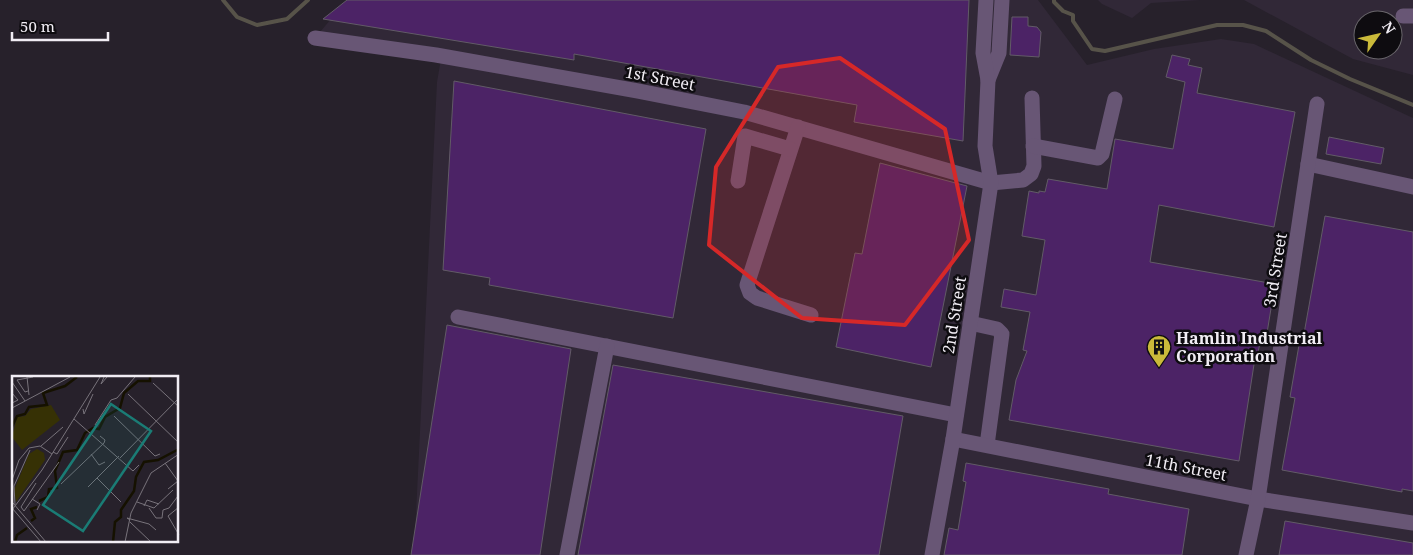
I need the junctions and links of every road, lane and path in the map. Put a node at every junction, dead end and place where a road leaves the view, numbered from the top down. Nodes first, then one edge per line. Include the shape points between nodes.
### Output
1 (986, 0) edge
2 (1002, 0) edge
3 (315, 38) dead end
4 (988, 80) junction
5 (1032, 98) dead end
6 (1115, 98) dead end
7 (1317, 104) dead end
8 (798, 127) junction
9 (1033, 146) junction
10 (790, 149) junction
11 (1308, 164) junction
12 (738, 180) dead end
13 (991, 182) junction
14 (1413, 187) edge
15 (811, 314) dead end
16 (458, 317) dead end
17 (970, 323) junction
18 (607, 346) junction
19 (956, 415) junction
20 (953, 439) junction
21 (987, 445) junction
22 (1258, 499) junction
23 (1413, 523) edge
24 (567, 555) edge
25 (932, 555) edge
26 (1246, 555) edge

1 - 4 lane via 983,53
2 - 4 lane via 999,53
3 - 8 lane, 1st Street via 436,55 638,91 744,112
4 - 13 lane, 2nd Street via 985,146
5 - 9 lane, 1st Street
6 - 9 lane via 1102,154 1098,158
7 - 11 lane, 3rd Street
8 - 10 lane
8 - 13 lane, 1st Street
9 - 13 lane, 1st Street via 1031,174 1023,180
10 - 12 lane via 745,136
10 - 15 lane via 747,286 757,298
11 - 14 lane
11 - 22 lane, 3rd Street
13 - 17 lane, 2nd Street
16 - 18 lane
17 - 19 lane, 2nd Street
17 - 21 lane via 997,329 1002,334
18 - 19 lane
18 - 24 lane
19 - 20 lane, 2nd Street
20 - 21 lane, 11th Street
20 - 25 lane, 2nd Street
21 - 22 lane, 11th Street
22 - 23 lane, 11th Street
22 - 26 lane, 3rd Street

